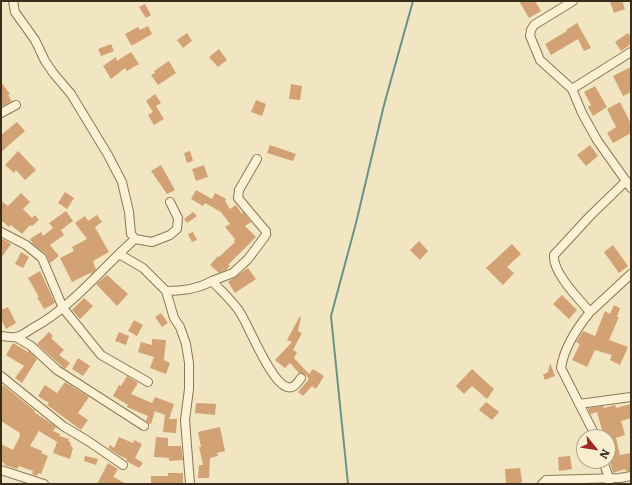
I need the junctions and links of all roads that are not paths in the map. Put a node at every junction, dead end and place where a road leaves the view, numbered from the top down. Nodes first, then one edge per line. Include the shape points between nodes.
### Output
1 (13, 1) edge
2 (573, 1) edge
3 (631, 52) edge
4 (572, 89) junction
5 (16, 105) dead end
6 (1, 113) edge
7 (257, 159) dead end
8 (629, 185) edge
9 (170, 202) dead end
10 (1, 232) edge
11 (135, 239) junction
12 (119, 254) junction
13 (631, 274) edge
14 (212, 281) junction
15 (166, 291) junction
16 (63, 308) junction
17 (590, 312) junction
18 (1, 336) edge
19 (16, 338) junction
20 (1, 376) edge
21 (301, 378) dead end
22 (148, 382) dead end
23 (631, 397) edge
24 (579, 404) junction
25 (144, 426) dead end
26 (592, 429) edge
27 (123, 465) dead end
28 (605, 469) edge
29 (1, 470) edge
30 (631, 476) edge
31 (609, 481) edge
32 (44, 484) edge
33 (190, 484) edge
34 (542, 484) edge

1 - 11 street via 15,12 35,40 45,61 71,94 122,182 131,234
2 - 4 street via 534,25 530,36 540,60
3 - 4 street
4 - 8 street via 594,135
5 - 6 street
7 - 14 street via 237,194 266,235 248,259 233,273
8 - 17 street via 623,184 554,255 556,269
9 - 11 street via 178,218 177,229 170,235 152,242
10 - 16 street via 26,245 42,258
11 - 12 street
12 - 15 street via 143,268
12 - 16 street
13 - 17 street
14 - 15 street via 185,291
14 - 21 street via 240,312 281,384 291,388
15 - 33 street via 174,318 186,344 189,363 185,420
16 - 19 street
16 - 22 street via 101,355
17 - 24 street via 574,334 561,364
18 - 19 street
19 - 25 street via 31,346 57,370
20 - 27 street via 63,426
23 - 24 street
24 - 26 street
28 - 31 street
29 - 32 street
30 - 31 street
31 - 34 street via 546,480

